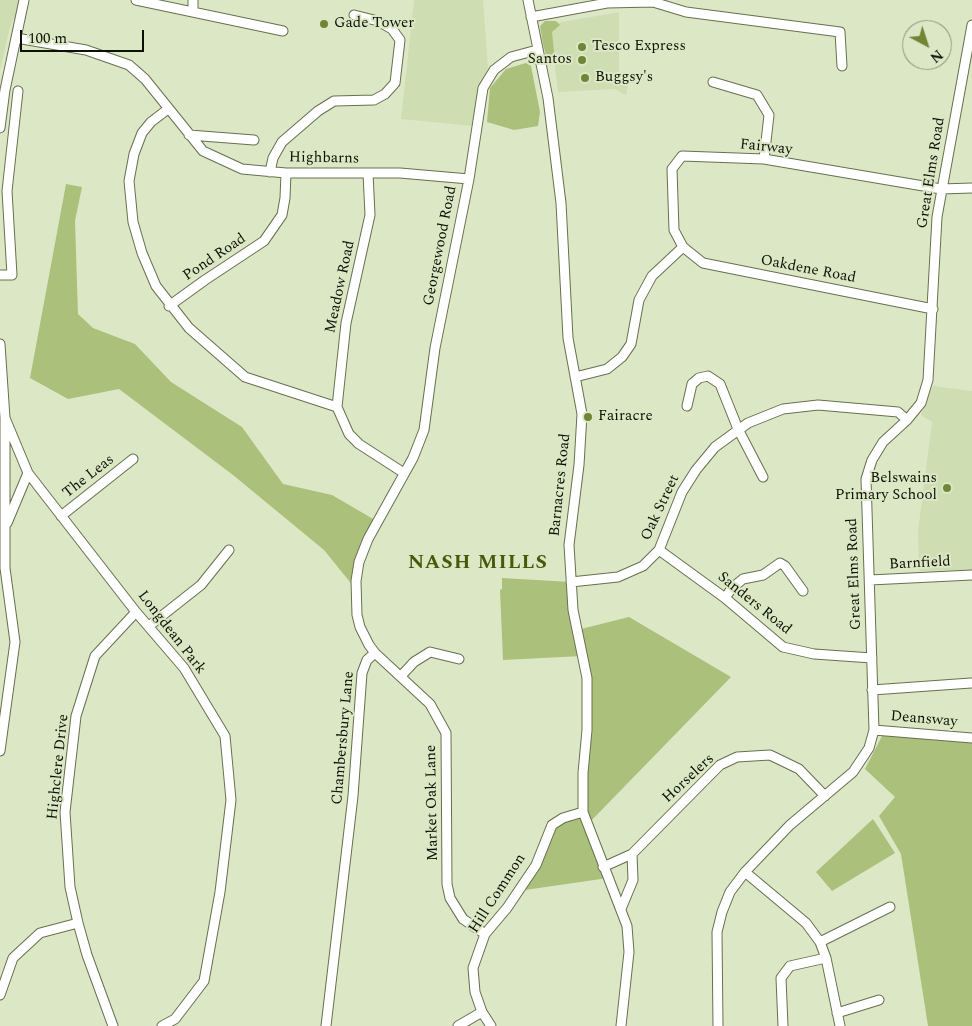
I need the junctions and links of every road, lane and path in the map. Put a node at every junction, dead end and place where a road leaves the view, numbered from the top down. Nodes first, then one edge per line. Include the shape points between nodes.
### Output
1 (24, 0) edge
2 (136, 0) edge
3 (193, 0) edge
4 (528, 0) edge
5 (193, 12) junction
6 (354, 15) dead end
7 (531, 17) junction
8 (972, 25) edge
9 (283, 31) dead end
10 (16, 38) junction
11 (537, 50) junction
12 (842, 66) dead end
13 (967, 79) edge
14 (713, 82) dead end
15 (18, 91) dead end
16 (168, 109) junction
17 (0, 128) edge
18 (189, 135) junction
19 (254, 140) dead end
20 (764, 159) junction
21 (270, 172) junction
22 (286, 173) junction
23 (368, 174) junction
24 (469, 179) junction
25 (972, 188) edge
26 (941, 189) junction
27 (683, 247) junction
28 (0, 275) edge
29 (169, 306) junction
30 (933, 308) junction
31 (0, 344) edge
32 (575, 377) junction
33 (687, 406) dead end
34 (337, 407) junction
35 (5, 418) junction
36 (908, 420) junction
37 (738, 429) junction
38 (133, 459) dead end
39 (28, 473) junction
40 (404, 473) junction
41 (763, 477) dead end
42 (61, 516) junction
43 (5, 529) junction
44 (229, 550) dead end
45 (659, 550) junction
46 (972, 575) edge
47 (870, 580) junction
48 (571, 582) junction
49 (804, 590) dead end
50 (725, 598) junction
51 (136, 612) junction
52 (148, 626) junction
53 (375, 653) junction
54 (872, 658) junction
55 (459, 659) dead end
56 (401, 676) junction
57 (971, 683) dead end
58 (872, 690) junction
59 (874, 730) junction
60 (972, 738) edge
61 (0, 751) edge
62 (825, 796) junction
63 (583, 812) junction
64 (632, 854) junction
65 (603, 866) junction
66 (744, 872) junction
67 (890, 907) dead end
68 (621, 909) junction
69 (78, 923) junction
70 (485, 934) junction
71 (820, 942) junction
72 (826, 958) junction
73 (0, 995) edge
74 (880, 1000) dead end
75 (482, 1012) junction
76 (837, 1013) junction
77 (113, 1026) edge
78 (162, 1026) edge
79 (326, 1026) edge
80 (458, 1026) edge
81 (491, 1026) edge
82 (621, 1026) edge
83 (718, 1026) edge
84 (783, 1026) edge
85 (840, 1026) edge

1 - 10 street
2 - 5 street
3 - 5 street
4 - 7 street, Barnacres Road
5 - 9 street
6 - 21 street via 378,21 392,29 400,40 395,83 374,100 334,101 318,111 282,142
7 - 11 street, Barnacres Road
7 - 12 street via 607,4 653,2 686,12 840,32
8 - 13 street, Great Elms Road
10 - 16 street via 86,50 129,65 145,79
10 - 17 street
11 - 24 street, Georgewood Road via 511,57 494,70 483,88
11 - 32 street, Barnacres Road via 546,86 561,203 568,338
13 - 26 street, Great Elms Road
14 - 20 street via 757,95 770,115
15 - 28 street via 7,191 12,275
16 - 18 street, Highbarns
16 - 29 street via 142,133 129,181 133,222 142,253 156,286
18 - 19 street
18 - 21 street, Highbarns via 203,151 242,169
20 - 26 street, Fairway
20 - 27 street, Fairway via 682,156 672,169 674,230
21 - 22 street, Highbarns
22 - 23 street, Highbarns
22 - 29 street, Pond Road via 282,215 264,241
23 - 24 street, Highbarns via 400,173
23 - 34 street, Meadow Road via 370,215 346,323
24 - 40 street, Georgewood Road via 435,348 428,415
25 - 26 street, Fairway
26 - 30 street, Great Elms Road
27 - 30 street, Oakdene Road via 703,263
27 - 32 street via 652,276 639,300 631,344 622,357 607,369
29 - 34 street via 245,377
30 - 36 street, Great Elms Road via 928,380 921,403
31 - 35 street
32 - 48 street, Barnacres Road via 582,414 569,545
33 - 37 street via 692,384 708,376 720,384
34 - 40 street via 349,434 359,444
35 - 39 street, Longdean Park
35 - 43 street
36 - 37 street, Oak Street via 898,412 818,405 782,409
36 - 47 street, Great Elms Road via 883,442 866,479
37 - 41 street
37 - 45 street, Oak Street via 715,447 696,470 682,492
38 - 42 street, The Leas
39 - 42 street, Longdean Park
39 - 43 street
40 - 53 street via 359,562 357,615 364,637
42 - 51 street, Longdean Park
43 - 61 street via 5,568 15,642
44 - 52 street via 201,585
45 - 48 street, Oak Street via 643,566 618,577
45 - 50 street, Sanders Road
46 - 47 street, Barnfield
47 - 54 street, Great Elms Road
48 - 63 street, Barnacres Road via 586,678
49 - 50 street via 780,563 763,574 743,579
50 - 54 street, Sanders Road via 784,647 814,654
51 - 52 street, Longdean Park
51 - 69 street, Highclere Drive via 95,656 76,716 66,812 70,887
52 - 78 street, Longdean Park via 184,668 225,736 230,800 220,892 204,981 175,1019
53 - 56 street, Market Oak Lane
53 - 79 street, Chambersbury Lane via 362,673 353,796
54 - 58 street, Great Elms Road
55 - 56 street via 430,652
56 - 70 street, Market Oak Lane via 430,704 446,733 447,884 450,898 463,919
57 - 58 street
58 - 59 street, Great Elms Road
59 - 60 street, Deansway
59 - 62 street, Great Elms Road via 868,748 853,772
62 - 64 street, Horselers via 799,769 770,755 737,757 720,765
62 - 66 street, Great Elms Road via 790,825
63 - 65 street, Barnacres Road
63 - 70 street, Hill Common via 563,818 552,826 536,864
64 - 65 street, Horselers
64 - 68 street via 632,880
65 - 68 street, Barnacres Road
66 - 71 street via 806,923
66 - 83 street, Great Elms Road via 730,892 718,932
67 - 71 street
68 - 82 street, Barnacres Road via 627,926 629,952
69 - 73 street via 40,933 13,958
69 - 77 street, Highclere Drive
70 - 75 street, Hill Common via 473,968 475,992
71 - 72 street
72 - 76 street
72 - 84 street via 790,966 781,978
74 - 76 street
75 - 80 street
75 - 81 street, Hill Common
76 - 85 street

